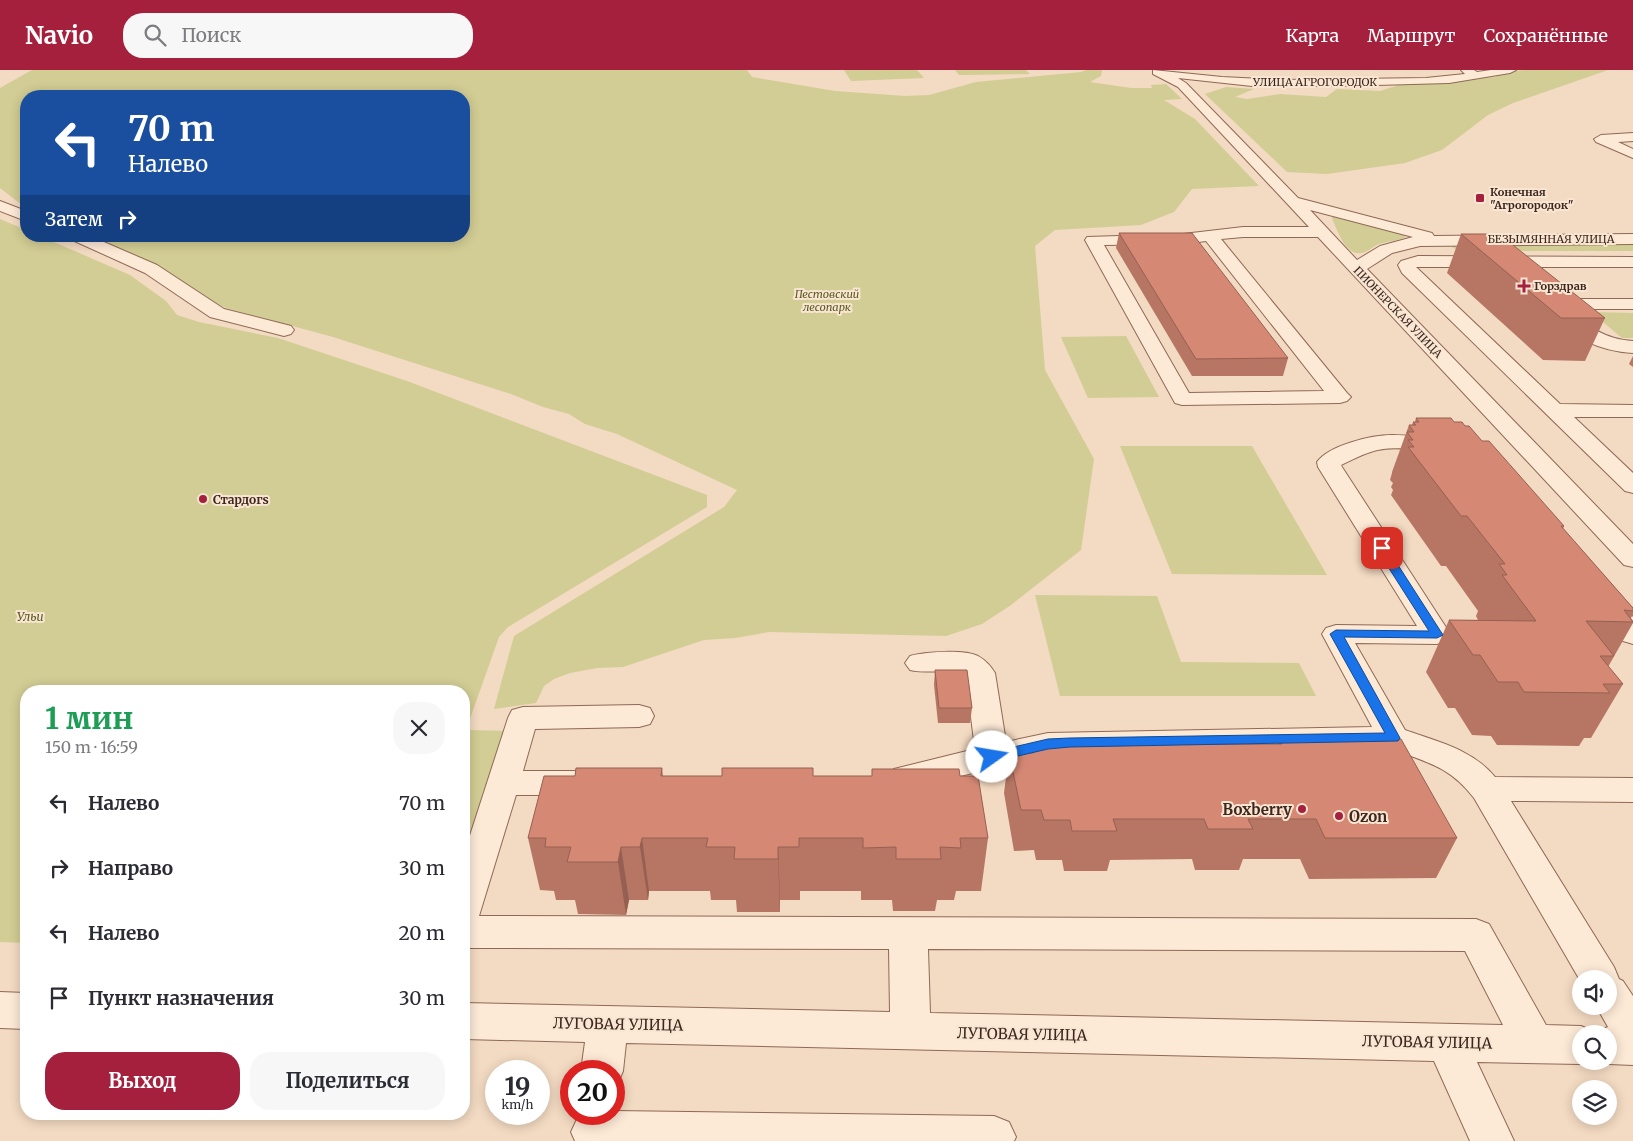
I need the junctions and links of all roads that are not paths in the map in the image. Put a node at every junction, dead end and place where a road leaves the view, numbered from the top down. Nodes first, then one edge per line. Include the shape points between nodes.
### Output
1 (1351, 70) edge
2 (1510, 70) edge
3 (1156, 71) edge
4 (1469, 73) edge
5 (1372, 82) junction
6 (1633, 137) edge
7 (1633, 154) edge
8 (1292, 201) junction
9 (0, 206) edge
10 (20, 214) edge
11 (1321, 232) junction
12 (1210, 236) junction
13 (1633, 239) edge
14 (1439, 240) junction
15 (90, 242) edge
16 (1633, 262) edge
17 (1357, 269) junction
18 (1633, 304) edge
19 (284, 330) dead end
20 (1633, 347) edge
21 (1554, 410) junction
22 (1633, 411) edge
23 (1464, 458) edge
24 (1633, 486) edge
25 (1633, 559) edge
26 (1588, 582) edge
27 (1633, 635) edge
28 (920, 663) dead end
29 (638, 716) dead end
30 (1394, 738) junction
31 (992, 757) junction
32 (882, 781) edge
33 (503, 783) junction
34 (608, 783) edge
35 (1486, 789) junction
36 (1633, 790) edge
37 (470, 890) edge
38 (470, 932) edge
39 (908, 933) junction
40 (1595, 970) edge
41 (1617, 1006) edge
42 (0, 1010) edge
43 (20, 1011) edge
44 (470, 1021) edge
45 (608, 1024) junction
46 (911, 1032) junction
47 (1633, 1032) edge
48 (1447, 1043) junction
49 (1534, 1044) junction
50 (1572, 1045) edge
51 (1617, 1045) edge
52 (1633, 1046) edge
53 (603, 1060) edge
54 (593, 1129) edge
55 (994, 1136) dead end
56 (1492, 1141) edge

1 - 5 street
2 - 4 street, УЛИЦА АГРОГОРОДОК
3 - 5 street, УЛИЦА АГРОГОРОДОК via 1230,81
3 - 8 street, ПИОНЕРСКАЯ УЛИЦА via 1182,86
4 - 5 street, УЛИЦА АГРОГОРОДОК via 1430,81
6 - 7 street via 1600,139
8 - 11 street, ПИОНЕРСКАЯ УЛИЦА
8 - 14 street
9 - 10 street
11 - 12 street via 1243,232
11 - 17 street, ПИОНЕРСКАЯ УЛИЦА
12 - 12 street via 1093,240 1182,399 1340,397
13 - 14 street, БЕЗЫМЯННАЯ УЛИЦА
14 - 17 street, БЕЗЫМЯННАЯ УЛИЦА via 1387,248 1374,254
15 - 19 street via 151,268 217,313
16 - 21 street via 1418,261 1407,265
17 - 25 street, ПИОНЕРСКАЯ УЛИЦА
18 - 20 street via 1558,306 1594,339 1607,345
21 - 22 street
21 - 24 street
23 - 30 street via 1429,445 1377,443 1365,444 1329,462 1437,635 1336,634
26 - 27 street
28 - 31 street via 967,663 980,673
29 - 33 street via 523,718
30 - 31 street via 1070,742
30 - 35 street via 1455,760 1474,774
31 - 32 street
33 - 34 street
33 - 37 street
35 - 36 street
35 - 40 street
38 - 39 street
39 - 46 street
39 - 49 street via 1476,935
41 - 47 street
42 - 43 street
44 - 45 street, ЛУГОВАЯ УЛИЦА
45 - 46 street, ЛУГОВАЯ УЛИЦА
45 - 53 street
46 - 48 street, ЛУГОВАЯ УЛИЦА
48 - 49 street, ЛУГОВАЯ УЛИЦА
48 - 56 street
49 - 50 street, ЛУГОВАЯ УЛИЦА
51 - 52 street
54 - 55 street

